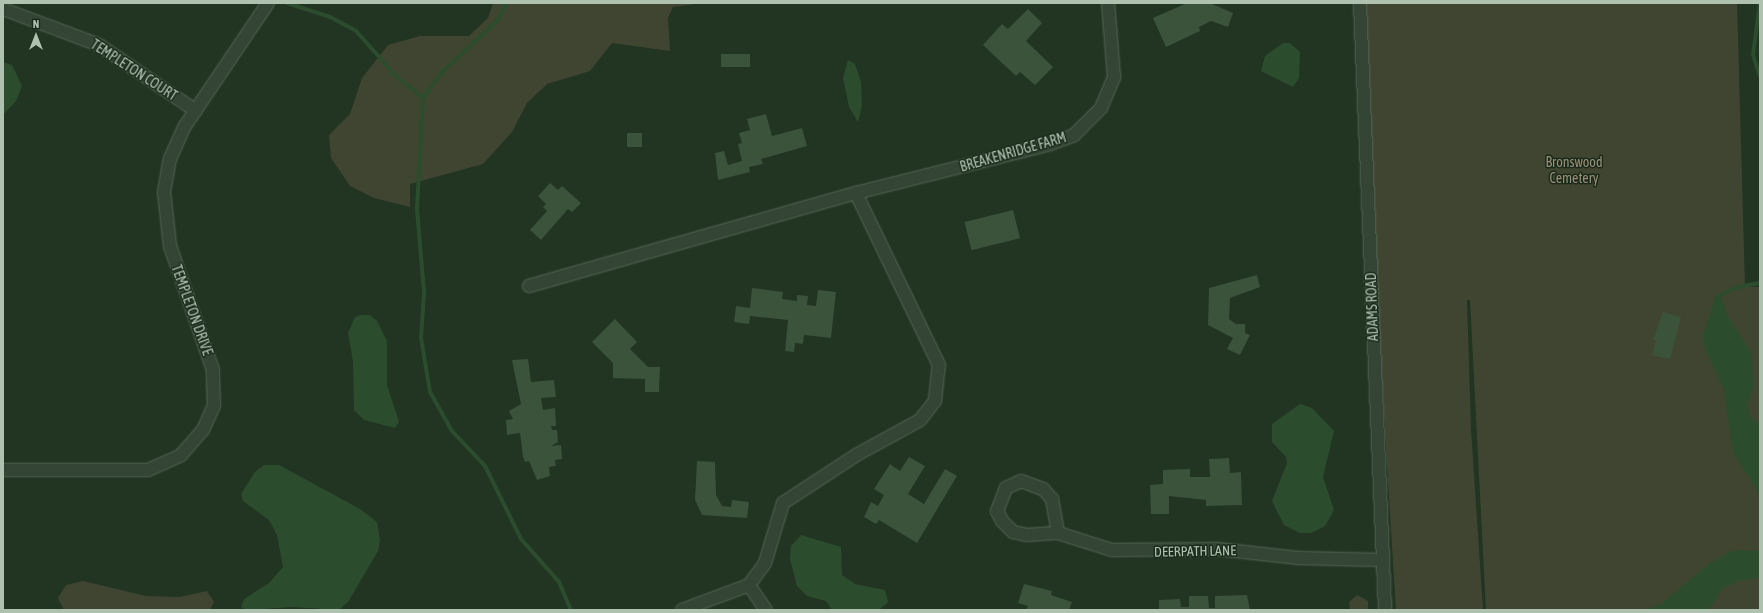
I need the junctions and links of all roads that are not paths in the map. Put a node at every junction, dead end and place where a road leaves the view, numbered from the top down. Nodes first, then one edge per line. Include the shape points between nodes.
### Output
1 (268, 3) edge
2 (1108, 3) edge
3 (1360, 3) edge
4 (3, 9) edge
5 (196, 111) junction
6 (856, 193) junction
7 (529, 286) dead end
8 (3, 470) edge
9 (1058, 533) junction
10 (1383, 560) junction
11 (749, 585) junction
12 (682, 610) edge
13 (766, 610) edge
14 (1385, 610) edge

1 - 5 street, TEMPLETON DRIVE
2 - 6 street, BREAKENRIDGE FARM via 1114,77 1101,108 1074,134 1047,145
3 - 10 street, ADAMS ROAD
4 - 5 street, TEMPLETON COURT via 99,45
5 - 8 street, TEMPLETON DRIVE via 170,160 163,208 170,246 213,370 214,405 203,430 181,455 148,470
6 - 7 street, BREAKENRIDGE FARM
6 - 11 street via 939,365 934,401 920,420 858,454 783,503 765,563
9 - 9 street, DEERPATH LANE via 1013,532 997,510 1006,488 1021,481 1042,488 1052,499
9 - 10 street, DEERPATH LANE via 1112,550 1217,549 1298,558
10 - 14 street, ADAMS ROAD
11 - 12 street
11 - 13 street

